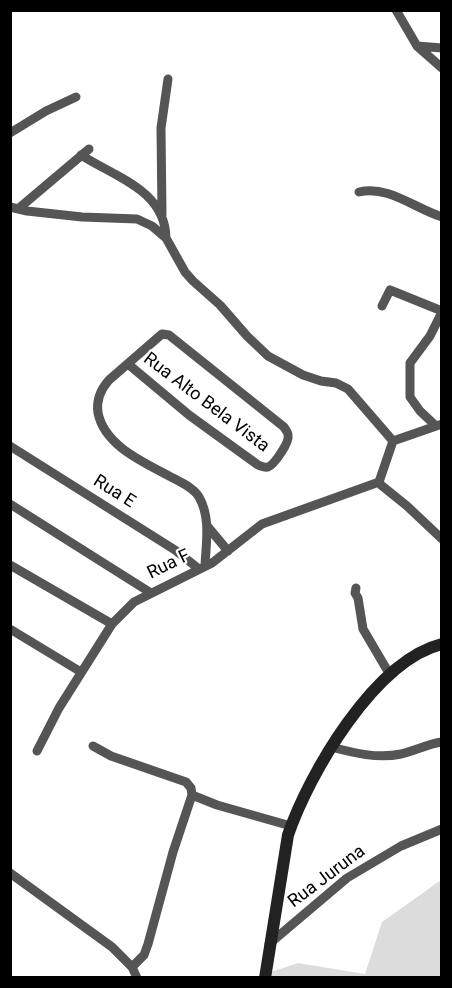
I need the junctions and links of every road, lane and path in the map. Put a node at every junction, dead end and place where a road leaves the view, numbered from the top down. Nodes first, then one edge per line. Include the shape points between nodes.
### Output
1 (396, 10) edge
2 (417, 46) junction
3 (441, 48) edge
4 (441, 68) edge
5 (168, 79) dead end
6 (76, 97) dead end
7 (10, 132) edge
8 (89, 149) dead end
9 (81, 156) junction
10 (359, 192) dead end
11 (18, 209) edge
12 (162, 215) junction
13 (441, 217) edge
14 (166, 238) junction
15 (382, 306) dead end
16 (441, 312) edge
17 (128, 364) junction
18 (439, 425) edge
19 (393, 441) junction
20 (10, 446) edge
21 (379, 482) junction
22 (10, 504) edge
23 (208, 527) junction
24 (441, 539) edge
25 (228, 551) junction
26 (10, 565) edge
27 (202, 567) junction
28 (357, 588) dead end
29 (150, 593) junction
30 (112, 624) junction
31 (10, 629) edge
32 (441, 644) edge
33 (81, 672) junction
34 (390, 675) junction
35 (441, 742) edge
36 (93, 746) dead end
37 (331, 747) junction
38 (37, 752) dead end
39 (192, 795) junction
40 (291, 826) junction
41 (441, 829) edge
42 (10, 873) edge
43 (269, 944) junction
44 (132, 968) junction
45 (137, 978) edge
46 (265, 978) edge

1 - 2 street
2 - 3 street
2 - 4 street
5 - 12 street via 161,128
6 - 7 street
8 - 9 street
9 - 11 street
9 - 12 street via 137,186
10 - 13 street via 381,191
11 - 14 street via 137,219
12 - 14 street
14 - 19 street via 193,281 268,356 303,375 348,389
15 - 16 street via 390,290
16 - 18 street via 430,336 410,363 410,397 420,411
17 - 17 street, Rua Alto Bela Vista via 162,334 169,335 284,427 288,441 271,465 258,465
17 - 23 street, Rua Alto Bela Vista via 102,388 98,411 104,428 124,449 195,492
18 - 19 street
19 - 21 street
20 - 27 street, Rua E
21 - 24 street
21 - 25 street, Rua F via 262,524
22 - 29 street
23 - 25 street
23 - 27 street
25 - 27 street, Rua F
26 - 30 street
27 - 29 street, Rua F
28 - 34 street via 363,629
29 - 30 street, Rua F via 129,606
30 - 33 street, Rua F
31 - 33 street
32 - 34 main road via 417,654
33 - 38 street, Rua F
34 - 37 main road via 377,686
35 - 37 street via 387,756
36 - 39 street via 186,782
37 - 40 main road
39 - 40 street
39 - 44 street via 148,944
40 - 43 main road
41 - 43 street, Rua Juruna via 401,846 347,878
42 - 44 street via 112,947
43 - 46 main road
44 - 45 street

